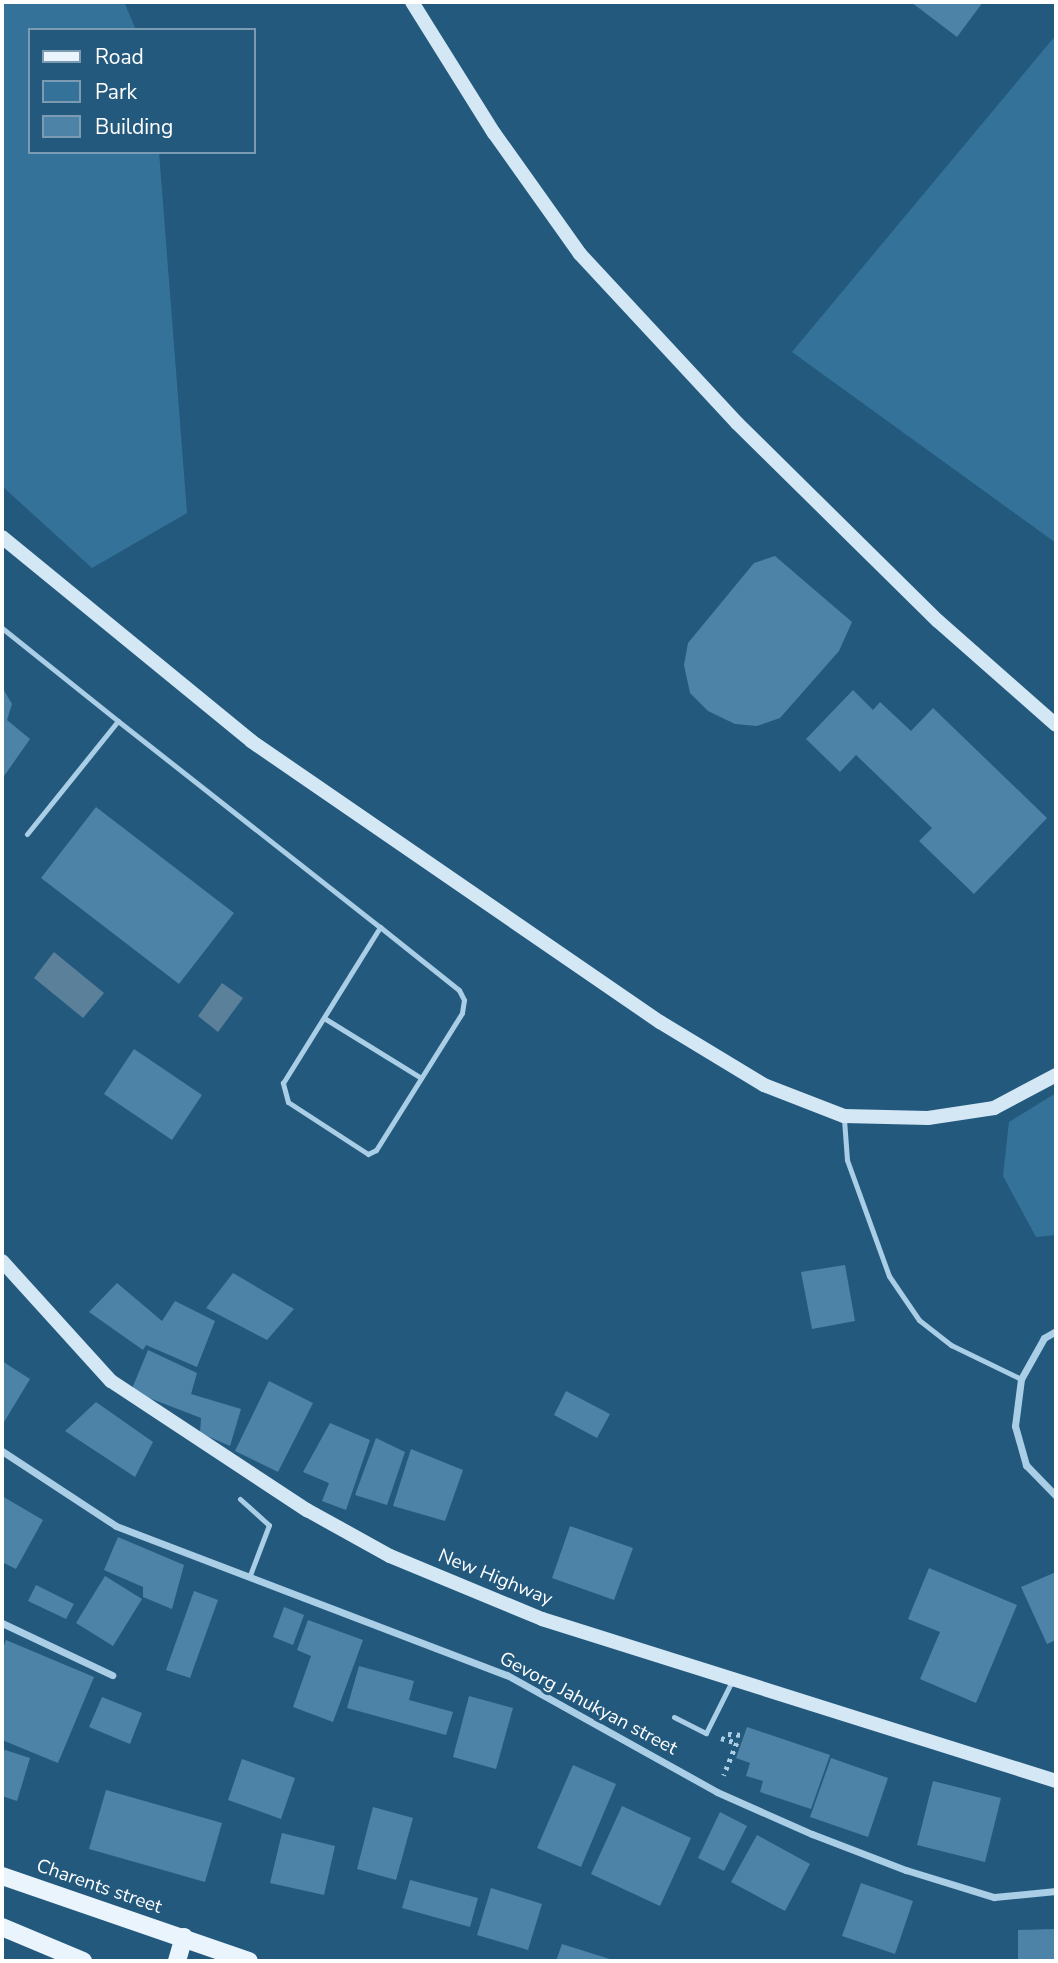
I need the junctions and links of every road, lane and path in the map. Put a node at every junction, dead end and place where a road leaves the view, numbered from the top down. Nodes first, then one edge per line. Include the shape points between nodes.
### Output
1 (412, 2) edge
2 (2, 537) edge
3 (2, 628) edge
4 (118, 721) junction
5 (1056, 725) edge
6 (27, 834) dead end
7 (380, 927) junction
8 (324, 1018) junction
9 (1056, 1075) edge
10 (421, 1078) junction
11 (844, 1115) junction
12 (2, 1261) edge
13 (1056, 1331) edge
14 (1021, 1379) junction
15 (2, 1451) edge
16 (1056, 1496) edge
17 (240, 1499) dead end
18 (250, 1575) junction
19 (2, 1623) edge
20 (112, 1675) dead end
21 (733, 1681) junction
22 (674, 1717) dead end
23 (734, 1732) dead end
24 (744, 1735) dead end
25 (730, 1741) dead end
26 (1056, 1781) edge
27 (717, 1792) junction
28 (2, 1875) edge
29 (1056, 1891) edge
30 (2, 1927) edge
31 (184, 1937) junction
32 (78, 1960) edge
33 (177, 1961) edge
34 (249, 1961) edge

1 - 5 street via 494,133 580,254 756,442 938,621
2 - 11 street via 251,741 660,1022 753,1078
3 - 4 lane
4 - 6 lane
4 - 7 lane
7 - 8 lane
7 - 10 lane via 459,990 464,1000 462,1013
8 - 10 lane
8 - 10 lane via 283,1083 283,1093 288,1102 358,1150 368,1154 376,1150
9 - 11 street via 994,1108 928,1118
11 - 14 lane via 847,1160 889,1276 919,1320 951,1345
12 - 21 street, New Highway via 111,1381 307,1510 390,1556 542,1619
13 - 14 street via 1044,1338
14 - 16 street via 1015,1426 1026,1465
15 - 18 street, Gevorg Jahukyan street via 116,1526
17 - 18 lane via 269,1525
18 - 27 street, Gevorg Jahukyan street via 507,1675
19 - 20 street
21 - 22 lane via 706,1732
21 - 26 street, New Highway
23 - 24 path
25 - 27 path via 737,1743
27 - 29 street, Gevorg Jahukyan street via 906,1870 994,1897
28 - 31 main road, Charents street
30 - 32 main road
31 - 33 main road
31 - 34 main road, Charents street

